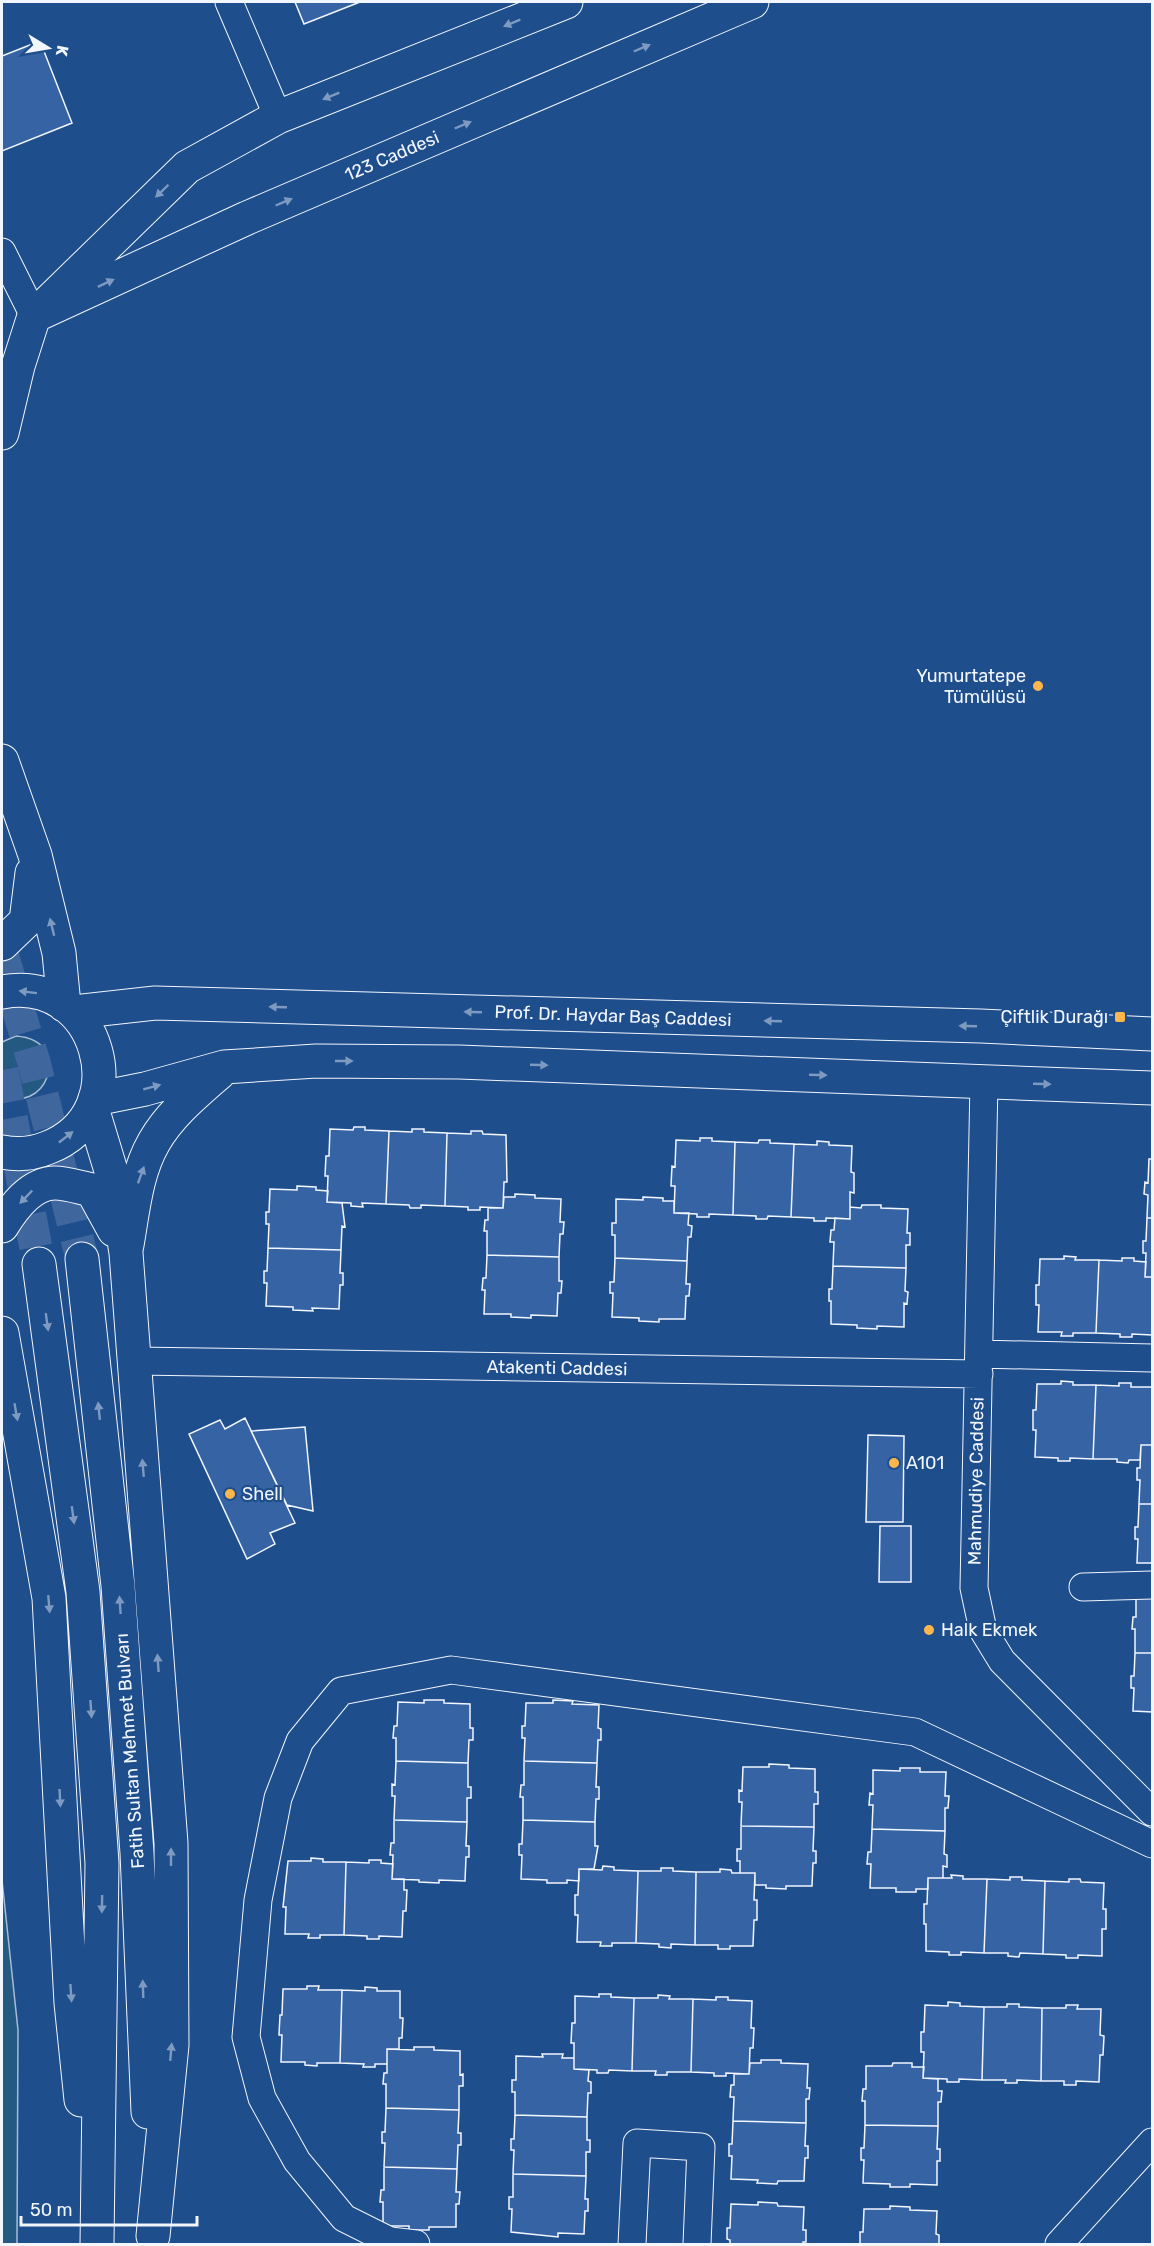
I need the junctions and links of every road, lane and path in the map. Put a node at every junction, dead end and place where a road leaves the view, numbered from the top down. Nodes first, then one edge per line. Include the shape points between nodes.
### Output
1 (229, 2) edge
2 (752, 2) edge
3 (554, 4) edge
4 (278, 117) junction
5 (2, 252) edge
6 (34, 316) junction
7 (2, 433) edge
8 (2, 761) edge
9 (35, 855) junction
10 (2, 944) edge
11 (2, 992) edge
12 (69, 1008) junction
13 (1152, 1034) edge
14 (224, 1067) junction
15 (984, 1081) junction
16 (1152, 1088) edge
17 (93, 1104) junction
18 (2, 1152) edge
19 (2, 1226) edge
20 (126, 1252) junction
21 (82, 1259) tunnel mouth
22 (39, 1264) tunnel mouth
23 (2, 1333) edge
24 (1152, 1358) edge
25 (135, 1361) junction
26 (979, 1364) junction
27 (1152, 1585) edge
28 (1083, 1587) dead end
29 (1152, 1812) edge
30 (1152, 1844) edge
31 (1152, 2142) edge
32 (153, 2240) edge
33 (96, 2244) edge
34 (416, 2244) edge
35 (632, 2244) edge
36 (697, 2244) edge
37 (1059, 2244) edge

1 - 4 street
6 -> 2 main road, 123 Caddesi via 247,218
3 -> 4 main road
4 -> 6 main road via 187,167
5 - 6 street
6 - 7 main road
8 - 9 main road
9 - 10 main road via 26,921
12 -> 9 main road
12 -> 11 main road via 53,997 29,990
13 -> 12 main road, Prof. Dr. Haydar Baş Caddesi via 155,1003
12 - 17 main road via 90,1032 99,1057 99,1083
14 -> 15 main road via 316,1061 459,1062
17 -> 14 main road
20 -> 14 main road via 137,1185 153,1143 176,1112
15 -> 16 main road
15 - 26 street, Mahmudiye Caddesi
18 -> 17 main road via 36,1152 59,1143 78,1128
17 - 20 main road via 116,1184
20 -> 19 main road via 92,1190 54,1183 34,1188
20 - 25 main road
32 -> 21 main road, Fatih Sultan Mehmet Bulvarı via 137,1853 119,1598
22 -> 33 main road, Fatih Sultan Mehmet Bulvarı via 83,1592 102,1863
23 -> 33 main road via 49,1598 71,2003
24 - 26 street, Atakenti Caddesi
25 - 26 street, Atakenti Caddesi
32 -> 25 main road via 172,2045 171,1843
26 - 29 street, Mahmudiye Caddesi via 974,1588 983,1630 1002,1661
27 - 28 street
30 - 34 street via 915,1732 451,1670 341,1691 300,1741 278,1798 258,1900 246,2037 262,2098 297,2161 344,2218 390,2241
31 - 37 street
35 - 36 street via 637,2143 701,2147

